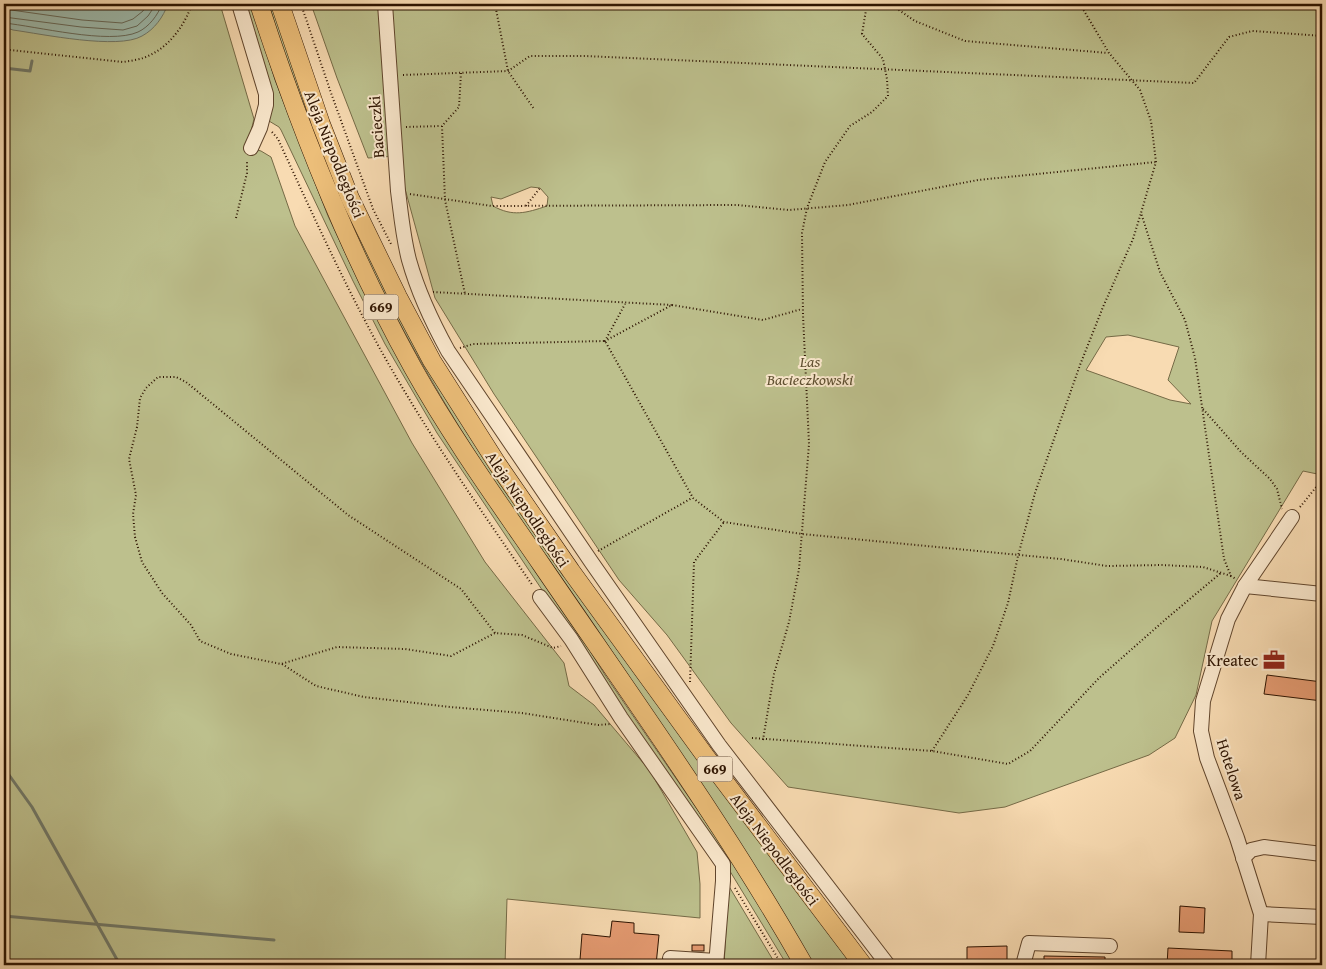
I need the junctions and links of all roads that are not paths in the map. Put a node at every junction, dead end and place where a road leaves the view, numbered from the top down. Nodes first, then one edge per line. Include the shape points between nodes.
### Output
1 (239, 4) edge
2 (259, 4) edge
3 (280, 4) edge
4 (386, 4) edge
5 (251, 146) road end
6 (1292, 517) road end
7 (1245, 586) junction
8 (1322, 594) edge
9 (540, 597) dead end
10 (1322, 854) edge
11 (1243, 858) junction
12 (1261, 914) junction
13 (1322, 917) edge
14 (1110, 946) dead end
15 (670, 958) dead end
16 (716, 963) edge
17 (804, 965) edge
18 (863, 965) edge
19 (888, 965) edge
20 (1023, 965) edge
21 (1258, 965) edge

1 - 5 street via 266,94 260,128
2 - 17 main road, Aleja Niepodległości / 669 via 302,130 332,205 415,370 480,475 663,740
3 - 18 main road, Aleja Niepodległości / 669 via 350,198 432,361 571,571
4 - 19 street, Bacieczki via 398,191 406,248 422,298 448,351 724,752
6 - 7 street, Hotelowa
7 - 8 street
7 - 11 street, Hotelowa via 1228,619 1203,701 1202,731 1207,758
9 - 16 street via 720,858 724,869
10 - 11 street via 1264,847 1251,850
11 - 12 street, Hotelowa
12 - 13 street
12 - 21 street, Hotelowa
14 - 20 street via 1029,943
15 - 16 street

